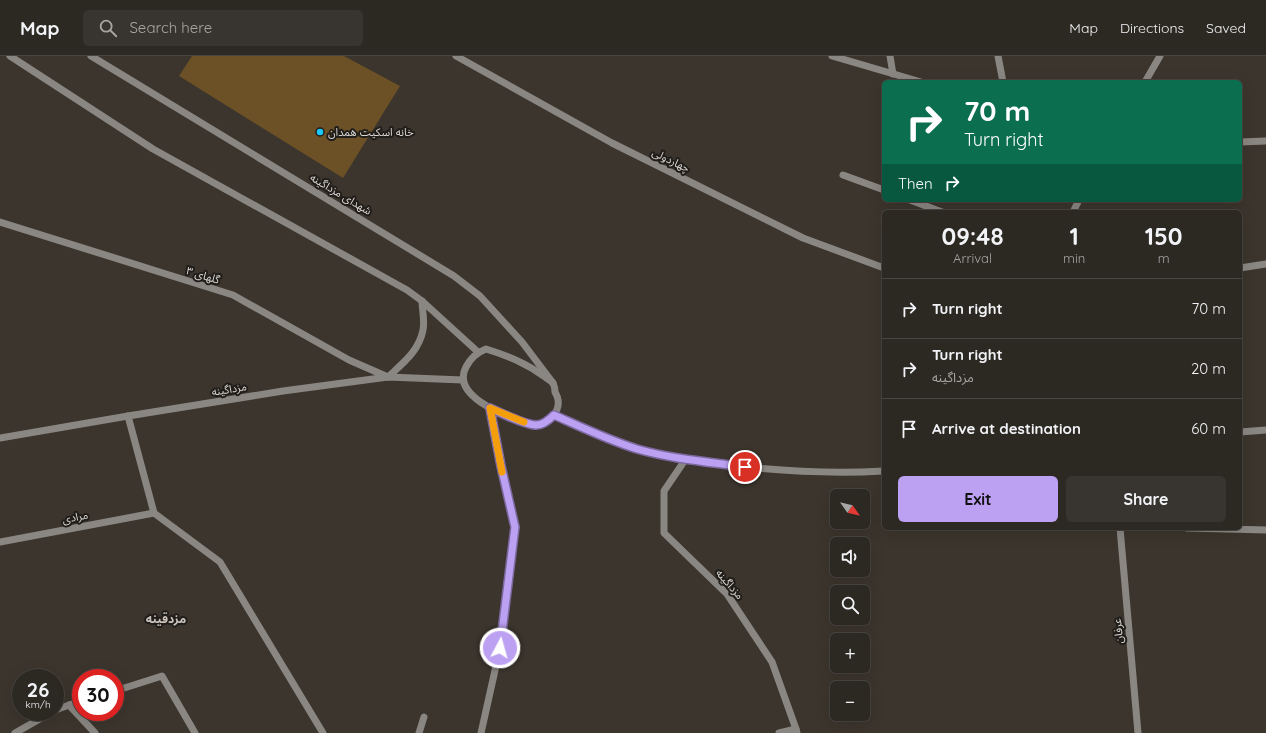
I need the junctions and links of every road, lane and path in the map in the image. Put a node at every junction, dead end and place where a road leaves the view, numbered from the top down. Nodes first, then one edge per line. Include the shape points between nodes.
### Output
1 (10, 56) edge
2 (91, 56) edge
3 (456, 56) edge
4 (832, 56) edge
5 (890, 56) edge
6 (998, 56) edge
7 (1160, 56) edge
8 (893, 74) junction
9 (913, 80) edge
10 (1003, 80) edge
11 (1146, 80) edge
12 (1266, 141) edge
13 (1242, 142) edge
14 (843, 175) dead end
15 (882, 189) edge
16 (915, 202) edge
17 (937, 210) edge
18 (0, 222) edge
19 (1266, 264) edge
20 (882, 267) edge
21 (1242, 268) edge
22 (422, 301) junction
23 (478, 352) junction
24 (388, 377) junction
25 (463, 380) junction
26 (553, 383) junction
27 (490, 408) junction
28 (554, 415) junction
29 (128, 416) junction
30 (1266, 430) edge
31 (1242, 432) edge
32 (0, 438) edge
33 (685, 460) junction
34 (882, 471) edge
35 (154, 513) junction
36 (1242, 529) edge
37 (1120, 530) edge
38 (1266, 530) edge
39 (0, 542) edge
40 (124, 688) edge
41 (72, 704) edge
42 (69, 705) junction
43 (64, 707) edge
44 (424, 717) dead end
45 (36, 721) edge
46 (796, 731) edge
47 (15, 733) edge
48 (96, 733) edge
49 (195, 733) edge
50 (323, 733) edge
51 (419, 733) edge
52 (481, 733) edge
53 (779, 733) edge
54 (1138, 733) edge

1 - 22 street via 153,149 407,290
2 - 26 street, شهدای مزداگینه via 454,276 480,296 522,342
3 - 20 street, چهاردولی via 612,143 803,238
4 - 8 street
5 - 8 street
6 - 10 street
7 - 11 street
8 - 9 street
12 - 13 street
14 - 15 street
16 - 17 street
18 - 24 street, گلهای ۳ via 233,295 349,360
19 - 21 street
22 - 23 street
22 - 24 street via 424,328 416,349
23 - 25 street via 471,358 464,371
23 - 26 street via 486,349 510,357 536,370
24 - 25 street, مزداگینه
24 - 29 street, مزداگینه
25 - 27 street via 466,388
26 - 28 street, شهدای مزداگینه via 559,402
27 - 28 street via 536,425 547,422
27 - 52 street via 515,527 500,648
28 - 33 street via 618,443
29 - 32 street, مزداگینه
29 - 35 street
30 - 31 street
33 - 34 street via 760,469
33 - 46 street, مزداگینه via 664,491 664,533 727,594 772,662
35 - 39 street, مرادی
35 - 50 street via 220,562
36 - 38 street
37 - 54 street, عرفان
40 - 49 street via 162,676
41 - 42 street
42 - 43 street
42 - 48 street
44 - 51 street
45 - 47 street
46 - 53 street

